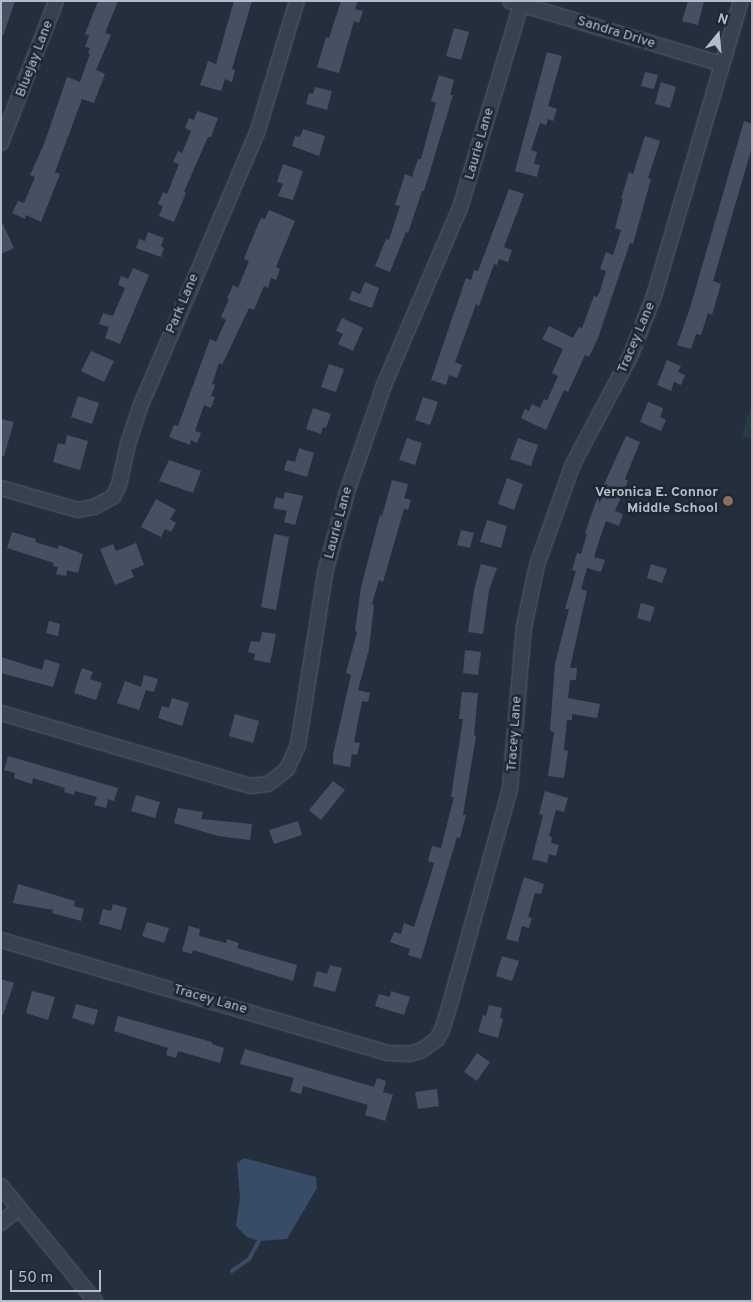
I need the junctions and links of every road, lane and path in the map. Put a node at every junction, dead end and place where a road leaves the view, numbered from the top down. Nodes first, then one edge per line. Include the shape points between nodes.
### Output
1 (56, 1) edge
2 (297, 1) edge
3 (741, 1) edge
4 (517, 2) edge
5 (722, 64) junction
6 (1, 143) edge
7 (1, 488) edge
8 (1, 713) edge
9 (1, 940) edge
10 (1, 1186) edge
11 (19, 1208) junction
12 (1, 1223) edge
13 (95, 1301) edge

1 - 6 street, Bluejay Lane
2 - 7 street, Park Lane via 258,130 140,407 113,497 94,507 78,510
3 - 5 street, Tracey Lane
4 - 5 street, Sandra Drive
4 - 8 street, Laurie Lane via 460,208 384,385 347,492 326,569 298,745 287,769 268,784 243,784
5 - 9 street, Tracey Lane via 648,314 626,365 573,464 537,565 524,627 510,789 437,1039 410,1054 387,1053
10 - 11 street
11 - 12 street
11 - 13 street

